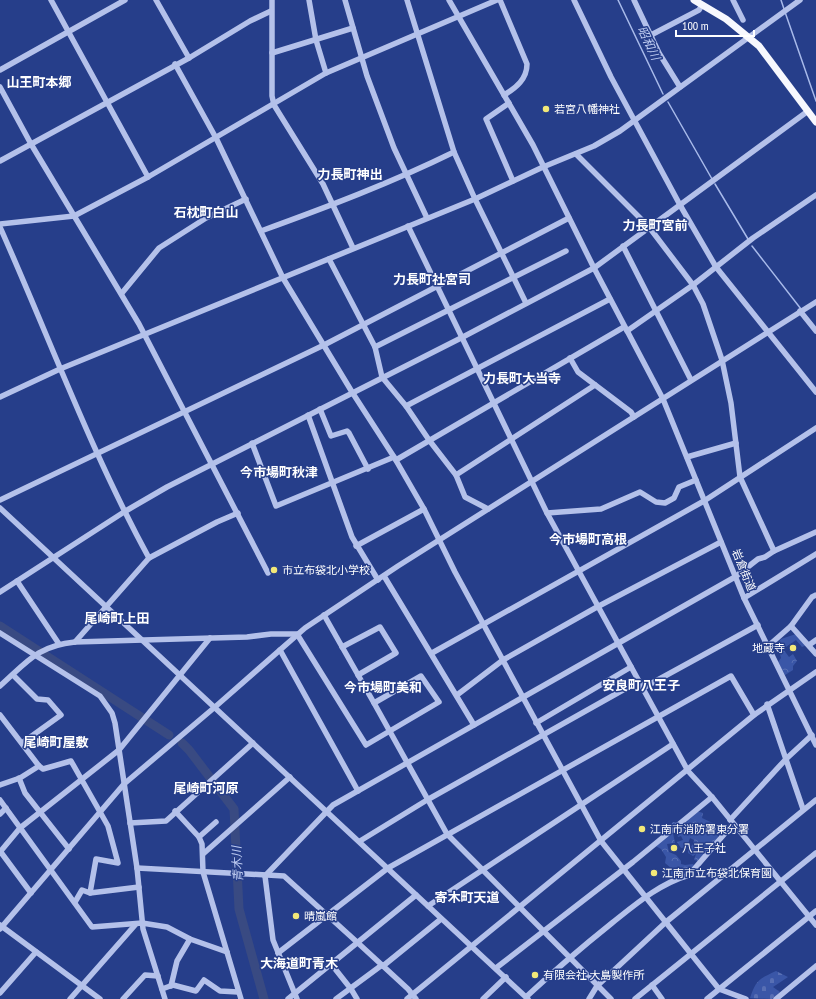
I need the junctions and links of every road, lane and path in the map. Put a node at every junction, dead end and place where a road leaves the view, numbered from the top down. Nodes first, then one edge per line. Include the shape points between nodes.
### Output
1 (51, 0) edge
2 (125, 0) edge
3 (156, 0) edge
4 (272, 0) edge
5 (309, 0) edge
6 (345, 0) edge
7 (407, 0) edge
8 (449, 0) edge
9 (499, 0) edge
10 (574, 0) edge
11 (634, 0) edge
12 (694, 0) edge
13 (733, 0) edge
14 (800, 0) edge
15 (702, 4) junction
16 (271, 11) junction
17 (459, 17) junction
18 (743, 20) dead end
19 (352, 28) junction
20 (68, 31) junction
21 (416, 33) junction
22 (651, 36) junction
23 (749, 37) junction
24 (316, 40) junction
25 (272, 53) junction
26 (189, 58) junction
27 (361, 59) junction
28 (175, 64) junction
29 (0, 70) edge
30 (326, 73) junction
31 (680, 87) junction
32 (0, 88) edge
33 (504, 95) junction
34 (107, 101) junction
35 (509, 103) junction
36 (274, 105) junction
37 (812, 113) edge
38 (634, 120) junction
39 (816, 122) edge
40 (216, 138) junction
41 (31, 144) junction
42 (454, 152) junction
43 (576, 154) junction
44 (0, 161) edge
45 (543, 167) junction
46 (407, 175) junction
47 (148, 177) junction
48 (513, 181) junction
49 (816, 195) edge
50 (246, 199) junction
51 (475, 199) junction
52 (334, 205) junction
53 (680, 205) junction
54 (74, 216) junction
55 (427, 218) junction
56 (569, 218) junction
57 (0, 225) edge
58 (408, 226) junction
59 (650, 227) junction
60 (261, 231) junction
61 (623, 246) junction
62 (354, 248) junction
63 (566, 251) dead end
64 (502, 253) junction
65 (329, 259) junction
66 (716, 267) junction
67 (594, 268) junction
68 (514, 277) junction
69 (283, 278) junction
70 (693, 285) junction
71 (437, 286) junction
72 (122, 293) junction
73 (610, 299) junction
74 (816, 302) edge
75 (526, 303) junction
76 (448, 310) junction
77 (656, 310) junction
78 (802, 310) junction
79 (364, 324) junction
80 (626, 329) junction
81 (768, 331) junction
82 (816, 331) edge
83 (144, 334) junction
84 (462, 337) junction
85 (324, 345) junction
86 (375, 347) junction
87 (570, 358) junction
88 (722, 360) junction
89 (476, 368) junction
90 (60, 369) junction
91 (382, 377) junction
92 (691, 380) junction
93 (595, 385) junction
94 (352, 392) junction
95 (816, 392) edge
96 (0, 397) edge
97 (663, 399) junction
98 (493, 402) junction
99 (406, 406) junction
100 (320, 409) junction
101 (185, 412) junction
102 (308, 415) junction
103 (634, 417) junction
104 (816, 428) edge
105 (511, 439) junction
106 (429, 440) junction
107 (252, 443) junction
108 (736, 443) junction
109 (98, 453) junction
110 (686, 457) junction
111 (395, 459) junction
112 (212, 464) junction
113 (368, 469) junction
114 (456, 475) junction
115 (740, 477) junction
116 (696, 480) junction
117 (532, 482) junction
118 (331, 483) junction
119 (0, 500) edge
120 (704, 501) junction
121 (0, 508) edge
122 (424, 508) junction
123 (488, 509) junction
124 (124, 512) junction
125 (238, 513) junction
126 (547, 513) junction
127 (816, 532) edge
128 (439, 541) junction
129 (721, 542) junction
130 (356, 546) junction
131 (774, 551) junction
132 (816, 554) edge
133 (54, 558) junction
134 (149, 558) junction
135 (577, 571) junction
136 (268, 573) dead end
137 (384, 576) junction
138 (735, 577) junction
139 (378, 580) junction
140 (17, 581) junction
141 (0, 592) edge
142 (816, 595) edge
143 (744, 598) junction
144 (106, 606) junction
145 (597, 607) junction
146 (324, 615) junction
147 (483, 625) junction
148 (758, 626) junction
149 (791, 626) junction
150 (0, 633) edge
151 (297, 634) junction
152 (210, 638) junction
153 (141, 640) junction
154 (816, 640) edge
155 (76, 642) junction
156 (618, 643) junction
157 (59, 644) junction
158 (809, 645) junction
159 (342, 646) junction
160 (768, 647) junction
161 (280, 650) junction
162 (38, 653) junction
163 (432, 653) junction
164 (816, 654) edge
165 (502, 660) junction
166 (631, 667) junction
167 (816, 672) edge
168 (13, 675) junction
169 (358, 675) junction
170 (180, 676) junction
171 (639, 681) junction
172 (0, 686) edge
173 (643, 688) junction
174 (789, 691) junction
175 (457, 695) junction
176 (522, 697) junction
177 (374, 703) junction
178 (767, 704) junction
179 (215, 708) junction
180 (0, 715) edge
181 (754, 715) junction
182 (658, 716) junction
183 (536, 723) junction
184 (474, 725) junction
185 (390, 730) junction
186 (543, 735) junction
187 (812, 735) junction
188 (22, 743) junction
189 (253, 743) junction
190 (673, 744) junction
191 (816, 745) edge
192 (119, 750) junction
193 (786, 759) junction
194 (408, 763) junction
195 (39, 766) junction
196 (561, 770) junction
197 (688, 770) junction
198 (290, 777) junction
199 (19, 778) junction
200 (82, 780) junction
201 (124, 784) junction
202 (0, 785) edge
203 (358, 791) junction
204 (712, 797) junction
205 (0, 800) edge
206 (427, 800) junction
207 (816, 800) edge
208 (581, 805) junction
209 (6, 808) junction
210 (803, 809) junction
211 (175, 811) junction
212 (327, 811) junction
213 (40, 812) junction
214 (101, 812) junction
215 (0, 814) edge
216 (216, 822) dead end
217 (732, 822) junction
218 (130, 823) junction
219 (20, 828) junction
220 (447, 834) junction
221 (199, 837) junction
222 (602, 840) junction
223 (360, 841) junction
224 (69, 849) junction
225 (754, 850) junction
226 (0, 851) edge
227 (816, 853) edge
228 (203, 854) junction
229 (137, 868) junction
230 (388, 868) junction
231 (624, 869) junction
232 (51, 870) junction
233 (482, 870) junction
234 (203, 872) junction
235 (265, 876) junction
236 (781, 882) junction
237 (139, 887) junction
238 (90, 893) junction
239 (31, 894) junction
240 (416, 895) junction
241 (646, 896) junction
242 (75, 902) junction
243 (428, 906) junction
244 (519, 906) junction
245 (816, 911) edge
246 (329, 916) junction
247 (809, 917) junction
248 (441, 919) junction
249 (666, 922) junction
250 (139, 923) junction
251 (816, 925) edge
252 (1, 927) edge
253 (544, 932) junction
254 (190, 939) junction
255 (358, 943) junction
256 (471, 946) junction
257 (36, 952) junction
258 (227, 952) junction
259 (278, 953) junction
260 (691, 955) junction
261 (569, 957) junction
262 (332, 965) junction
263 (383, 965) junction
264 (816, 966) edge
265 (496, 968) junction
266 (158, 976) junction
267 (506, 977) junction
268 (82, 986) junction
269 (171, 986) junction
270 (597, 986) junction
271 (652, 986) junction
272 (351, 988) junction
273 (162, 989) junction
274 (719, 989) junction
275 (238, 992) junction
276 (0, 993) edge
277 (296, 996) edge
278 (415, 997) edge
279 (527, 998) edge
280 (70, 999) edge
281 (100, 999) edge
282 (123, 999) edge
283 (166, 999) edge
284 (241, 999) edge
285 (288, 999) edge
286 (336, 999) edge
287 (357, 999) edge
288 (407, 999) edge
289 (483, 999) edge
290 (589, 999) edge
291 (611, 999) edge
292 (635, 999) edge
293 (662, 999) edge
294 (708, 999) edge
295 (746, 999) edge
296 (776, 999) edge

1 - 20 street
2 - 20 street
3 - 26 street
4 - 16 street
5 - 24 street
6 - 19 street
7 - 21 street
8 - 17 street, 岩倉街道
9 - 17 street
9 - 33 street via 527,64 527,71 518,85
10 - 38 street
11 - 22 street
12 - 15 main road
13 - 18 street
14 - 23 street
15 - 22 street via 699,10
15 - 23 main road
16 - 25 street
16 - 26 street
17 - 21 street
17 - 33 street, 岩倉街道
19 - 24 street
19 - 27 street
20 - 29 street
20 - 34 street
21 - 27 street
21 - 42 street
22 - 31 street
23 - 31 street
23 - 37 main road
24 - 25 street
24 - 30 street
25 - 36 street
26 - 28 street
27 - 30 street
27 - 46 street via 394,148
28 - 34 street
28 - 40 street
30 - 36 street
31 - 38 street
32 - 41 street
33 - 35 street, 岩倉街道
34 - 41 street
34 - 47 street
35 - 45 street, 岩倉街道
35 - 48 street via 486,119
36 - 40 street
36 - 52 street
37 - 39 main road
37 - 53 street
38 - 43 street via 602,143
38 - 53 street
40 - 47 street
40 - 50 street
41 - 44 street
41 - 54 street
42 - 46 street
42 - 51 street
43 - 45 street
43 - 59 street
45 - 48 street
45 - 56 street, 岩倉街道
46 - 52 street
46 - 55 street
47 - 54 street
48 - 51 street
49 - 66 street
50 - 60 street
50 - 72 street via 206,218 159,248
51 - 55 street
51 - 64 street
52 - 60 street
52 - 62 street
53 - 59 street
53 - 66 street
54 - 57 street
54 - 72 street
55 - 58 street
56 - 64 street
56 - 67 street, 岩倉街道
57 - 90 street
58 - 62 street
58 - 71 street
59 - 61 street
59 - 70 street
60 - 69 street
61 - 67 street
61 - 77 street
62 - 65 street
63 - 68 street
64 - 68 street
64 - 71 street
65 - 69 street
65 - 79 street
66 - 70 street
66 - 81 street
67 - 73 street, 岩倉街道
67 - 75 street
68 - 75 street
68 - 76 street
69 - 83 street
69 - 85 street
70 - 77 street
70 - 88 street via 703,304
71 - 76 street
71 - 79 street
72 - 83 street
73 - 80 street, 岩倉街道
73 - 89 street
74 - 78 street
75 - 84 street
76 - 84 street
76 - 86 street
77 - 80 street
77 - 92 street
78 - 81 street
78 - 82 street
79 - 85 street
79 - 86 street
80 - 87 street
80 - 97 street, 岩倉街道
81 - 88 street
81 - 95 street
83 - 90 street
83 - 101 street
84 - 89 street
84 - 91 street
85 - 94 street
85 - 101 street
86 - 91 street
87 - 93 street via 578,372
87 - 98 street
88 - 92 street
88 - 108 street
89 - 98 street
89 - 99 street
90 - 96 street
90 - 109 street
91 - 94 street
91 - 99 street
92 - 97 street
93 - 103 street
93 - 105 street
94 - 100 street
94 - 111 street
97 - 103 street
97 - 110 street, 岩倉街道
98 - 105 street
98 - 106 street
99 - 106 street
100 - 102 street
100 - 113 street via 331,436 346,430
101 - 109 street
101 - 112 street
102 - 107 street
102 - 118 street
103 - 117 street
104 - 115 street
105 - 114 street
105 - 117 street
106 - 111 street
106 - 114 street
107 - 112 street
107 - 118 street via 276,506
108 - 110 street
108 - 115 street
109 - 119 street
109 - 124 street
110 - 116 street, 岩倉街道
111 - 113 street
111 - 122 street
112 - 124 street
112 - 125 street
113 - 118 street
114 - 123 street via 465,497
115 - 120 street
115 - 131 street
116 - 120 street, 岩倉街道
116 - 126 street via 679,487 674,498 665,503 656,502 640,492 602,510
117 - 123 street
117 - 126 street
118 - 130 street
120 - 129 street, 岩倉街道
120 - 135 street
121 - 133 street
122 - 128 street
122 - 130 street
123 - 128 street
124 - 133 street
124 - 134 street
125 - 134 street
125 - 136 street
126 - 135 street
127 - 131 street
128 - 137 street
128 - 147 street
129 - 138 street, 岩倉街道
129 - 145 street
130 - 139 street
131 - 138 street via 758,559
132 - 143 street
133 - 140 street
133 - 144 street
134 - 144 street
135 - 145 street
135 - 147 street
137 - 139 street
137 - 163 street
138 - 143 street, 岩倉街道
138 - 156 street
139 - 146 street
140 - 141 street
140 - 157 street
142 - 149 street
143 - 148 street, 岩倉街道
144 - 153 street
144 - 155 street
145 - 156 street
145 - 165 street
146 - 151 street
146 - 159 street
147 - 163 street
147 - 165 street
148 - 160 street, 岩倉街道
148 - 173 street
149 - 158 street
149 - 160 street
150 - 162 street
151 - 152 street
151 - 161 street
151 - 185 street via 366,745
152 - 153 street
152 - 170 street
153 - 155 street
153 - 170 street
154 - 158 street
155 - 157 street
156 - 166 street
156 - 176 street
157 - 162 street
158 - 164 street
159 - 169 street
159 - 169 street via 380,627 396,653
160 - 174 street, 岩倉街道
161 - 179 street
161 - 203 street
162 - 168 street
162 - 192 street via 100,696 112,713
163 - 175 street
165 - 175 street
165 - 176 street
166 - 171 street
166 - 183 street
167 - 174 street
168 - 172 street
168 - 188 street via 37,699 48,700 61,715
169 - 177 street
170 - 179 street
170 - 192 street
171 - 173 street
171 - 186 street
173 - 182 street
174 - 178 street
174 - 187 street, 岩倉街道
175 - 184 street
176 - 183 street
176 - 184 street
177 - 185 street
177 - 185 street via 421,676 439,702
178 - 181 street
178 - 193 street
179 - 189 street
179 - 201 street
180 - 188 street
181 - 182 street via 730,676
181 - 197 street
182 - 190 street
182 - 196 street
183 - 186 street
184 - 194 street
185 - 194 street
186 - 196 street
186 - 206 street
187 - 191 street, 岩倉街道
187 - 193 street
188 - 195 street
189 - 198 street
189 - 211 street
190 - 197 street
190 - 208 street
192 - 200 street
192 - 201 street
193 - 210 street
193 - 217 street
194 - 203 street
194 - 206 street
195 - 199 street
195 - 200 street via 43,769 71,761
196 - 208 street
196 - 220 street
197 - 204 street
197 - 222 street
198 - 212 street
198 - 228 street
199 - 202 street
199 - 213 street via 25,792
200 - 213 street
200 - 214 street
201 - 214 street
201 - 218 street
203 - 212 street via 332,805
204 - 217 street
204 - 231 street
205 - 209 street
206 - 220 street
206 - 223 street
207 - 210 street
208 - 222 street
208 - 233 street
209 - 215 street
209 - 219 street
210 - 225 street
211 - 218 street via 166,821
211 - 221 street
212 - 223 street
212 - 235 street
213 - 219 street
213 - 224 street
214 - 224 street
214 - 238 street via 108,826 118,863 96,859
216 - 221 street
217 - 225 street
217 - 241 street via 689,875 678,878
218 - 229 street
219 - 226 street
219 - 232 street
220 - 230 street
220 - 233 street
221 - 228 street
222 - 231 street
222 - 244 street
223 - 230 street
224 - 232 street
225 - 236 street
225 - 249 street
226 - 239 street
227 - 236 street
228 - 234 street
229 - 234 street
229 - 237 street
230 - 240 street
230 - 246 street
231 - 241 street
231 - 253 street
232 - 239 street
232 - 242 street
233 - 243 street
233 - 244 street
234 - 235 street
234 - 258 street
235 - 246 street via 284,876
235 - 259 street via 273,940
236 - 247 street
236 - 260 street
237 - 238 street
237 - 250 street
238 - 242 street via 82,890
239 - 252 street
240 - 243 street
240 - 255 street
241 - 249 street
241 - 261 street
242 - 250 street via 92,927
243 - 248 street
244 - 253 street
244 - 256 street
245 - 247 street
246 - 255 street
246 - 259 street
247 - 251 street
247 - 274 street
248 - 256 street
248 - 263 street
249 - 260 street
249 - 270 street
250 - 254 street via 167,927
250 - 266 street
250 - 268 street
252 - 257 street
253 - 261 street
253 - 265 street
254 - 258 street
254 - 269 street via 177,961
255 - 262 street
255 - 263 street
256 - 265 street
256 - 278 street
257 - 268 street
257 - 276 street
258 - 275 street
259 - 277 street
260 - 271 street
260 - 274 street
261 - 270 street
261 - 279 street
262 - 272 street
262 - 277 street
263 - 272 street
263 - 278 street
264 - 296 street
265 - 267 street
266 - 273 street
266 - 282 street via 145,975
267 - 279 street
267 - 289 street
268 - 280 street
268 - 281 street
269 - 273 street
269 - 275 street via 196,991 204,980 220,991
270 - 290 street
270 - 291 street
271 - 292 street
271 - 293 street
272 - 286 street
272 - 287 street
273 - 283 street
274 - 294 street
274 - 295 street
275 - 284 street
277 - 285 street
278 - 288 street

